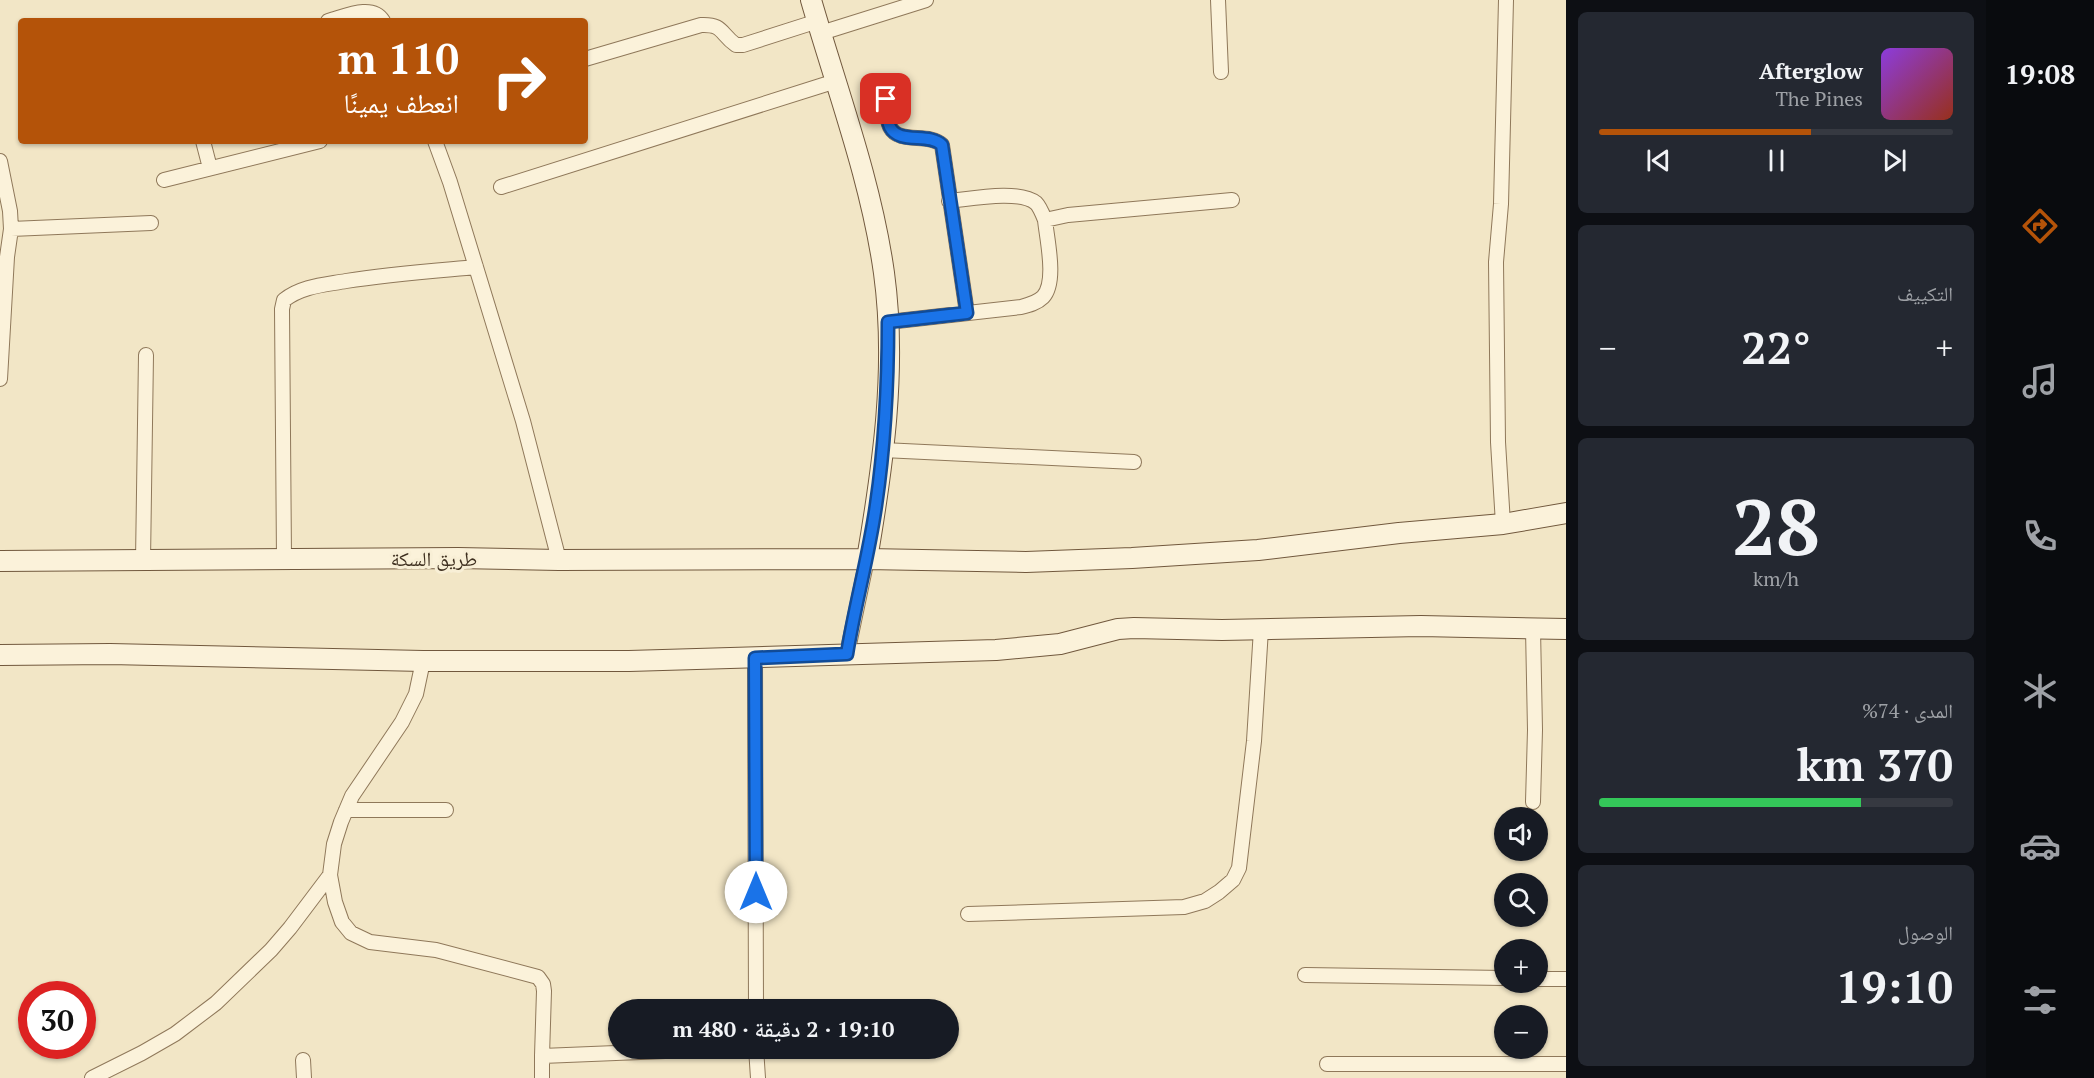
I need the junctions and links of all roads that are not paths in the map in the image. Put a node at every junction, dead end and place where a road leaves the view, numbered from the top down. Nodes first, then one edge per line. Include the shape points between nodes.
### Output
1 (812, 0) edge
2 (926, 0) edge
3 (1218, 0) edge
4 (1506, 0) edge
5 (341, 18) edge
6 (381, 18) edge
7 (819, 27) junction
8 (588, 58) edge
9 (1221, 72) dead end
10 (836, 81) junction
11 (886, 99) dead end
12 (204, 144) edge
13 (308, 144) edge
14 (436, 144) edge
15 (0, 161) edge
16 (210, 168) junction
17 (164, 180) dead end
18 (3, 185) edge
19 (501, 187) dead end
20 (1232, 200) dead end
21 (949, 201) junction
22 (1045, 220) junction
23 (151, 223) dead end
24 (11, 229) junction
25 (476, 267) junction
26 (967, 313) junction
27 (888, 322) junction
28 (146, 355) dead end
29 (0, 378) edge
30 (883, 450) junction
31 (1134, 462) dead end
32 (1566, 513) edge
33 (1503, 524) junction
34 (284, 558) junction
35 (867, 559) junction
36 (0, 561) edge
37 (143, 561) junction
38 (559, 561) junction
39 (1261, 629) junction
40 (1533, 629) junction
41 (1566, 629) edge
42 (847, 654) junction
43 (0, 655) edge
44 (755, 658) junction
45 (423, 661) junction
46 (1533, 802) dead end
47 (346, 810) junction
48 (446, 810) dead end
49 (330, 875) junction
50 (968, 914) dead end
51 (1305, 975) dead end
52 (1494, 978) edge
53 (1548, 979) edge
54 (1566, 979) edge
55 (756, 999) edge
56 (608, 1053) edge
57 (542, 1056) junction
58 (757, 1059) edge
59 (303, 1060) dead end
60 (1327, 1064) dead end
61 (1566, 1064) edge
62 (92, 1078) edge
63 (304, 1078) edge
64 (542, 1078) edge
65 (758, 1078) edge

1 - 7 main road
2 - 7 street
3 - 9 street
4 - 33 street via 1496,262
5 - 6 street via 370,11
7 - 8 street via 736,45 720,27 701,25
7 - 10 main road
10 - 19 street
10 - 27 main road via 878,237
11 - 21 street via 892,130 906,137 933,139 942,145
12 - 16 street
13 - 16 street
14 - 25 street
15 - 18 street
16 - 17 street
18 - 24 street
20 - 22 street
21 - 22 street via 1019,198 1038,205
21 - 26 street
22 - 26 street via 1051,283 1043,297 1021,307
23 - 24 street
24 - 29 street
25 - 34 street via 386,274 294,292 284,300
25 - 38 street
26 - 27 street
27 - 30 main road
28 - 37 street
30 - 31 street
30 - 35 main road
32 - 33 main road, طريق السكة
33 - 35 main road, طريق السكة via 1186,556 1026,562
34 - 37 main road, طريق السكة
34 - 38 main road, طريق السكة
35 - 38 main road, طريق السكة
35 - 42 street
36 - 37 main road, طريق السكة
39 - 40 main road
39 - 42 main road via 1134,628 1060,644 996,650
39 - 50 street via 1247,806 1239,868 1233,880 1205,901 1184,908
40 - 41 main road
40 - 46 street
42 - 44 main road
43 - 45 main road
44 - 45 main road
44 - 55 street
45 - 47 street via 416,694 402,723
47 - 48 street
47 - 49 street via 334,844
49 - 57 street via 342,922 351,933 370,942 436,950 538,977 544,991
49 - 62 street via 271,950 216,1004 175,1034
51 - 52 street
53 - 54 street
56 - 57 street
57 - 64 street
58 - 65 street
59 - 63 street
60 - 61 street

